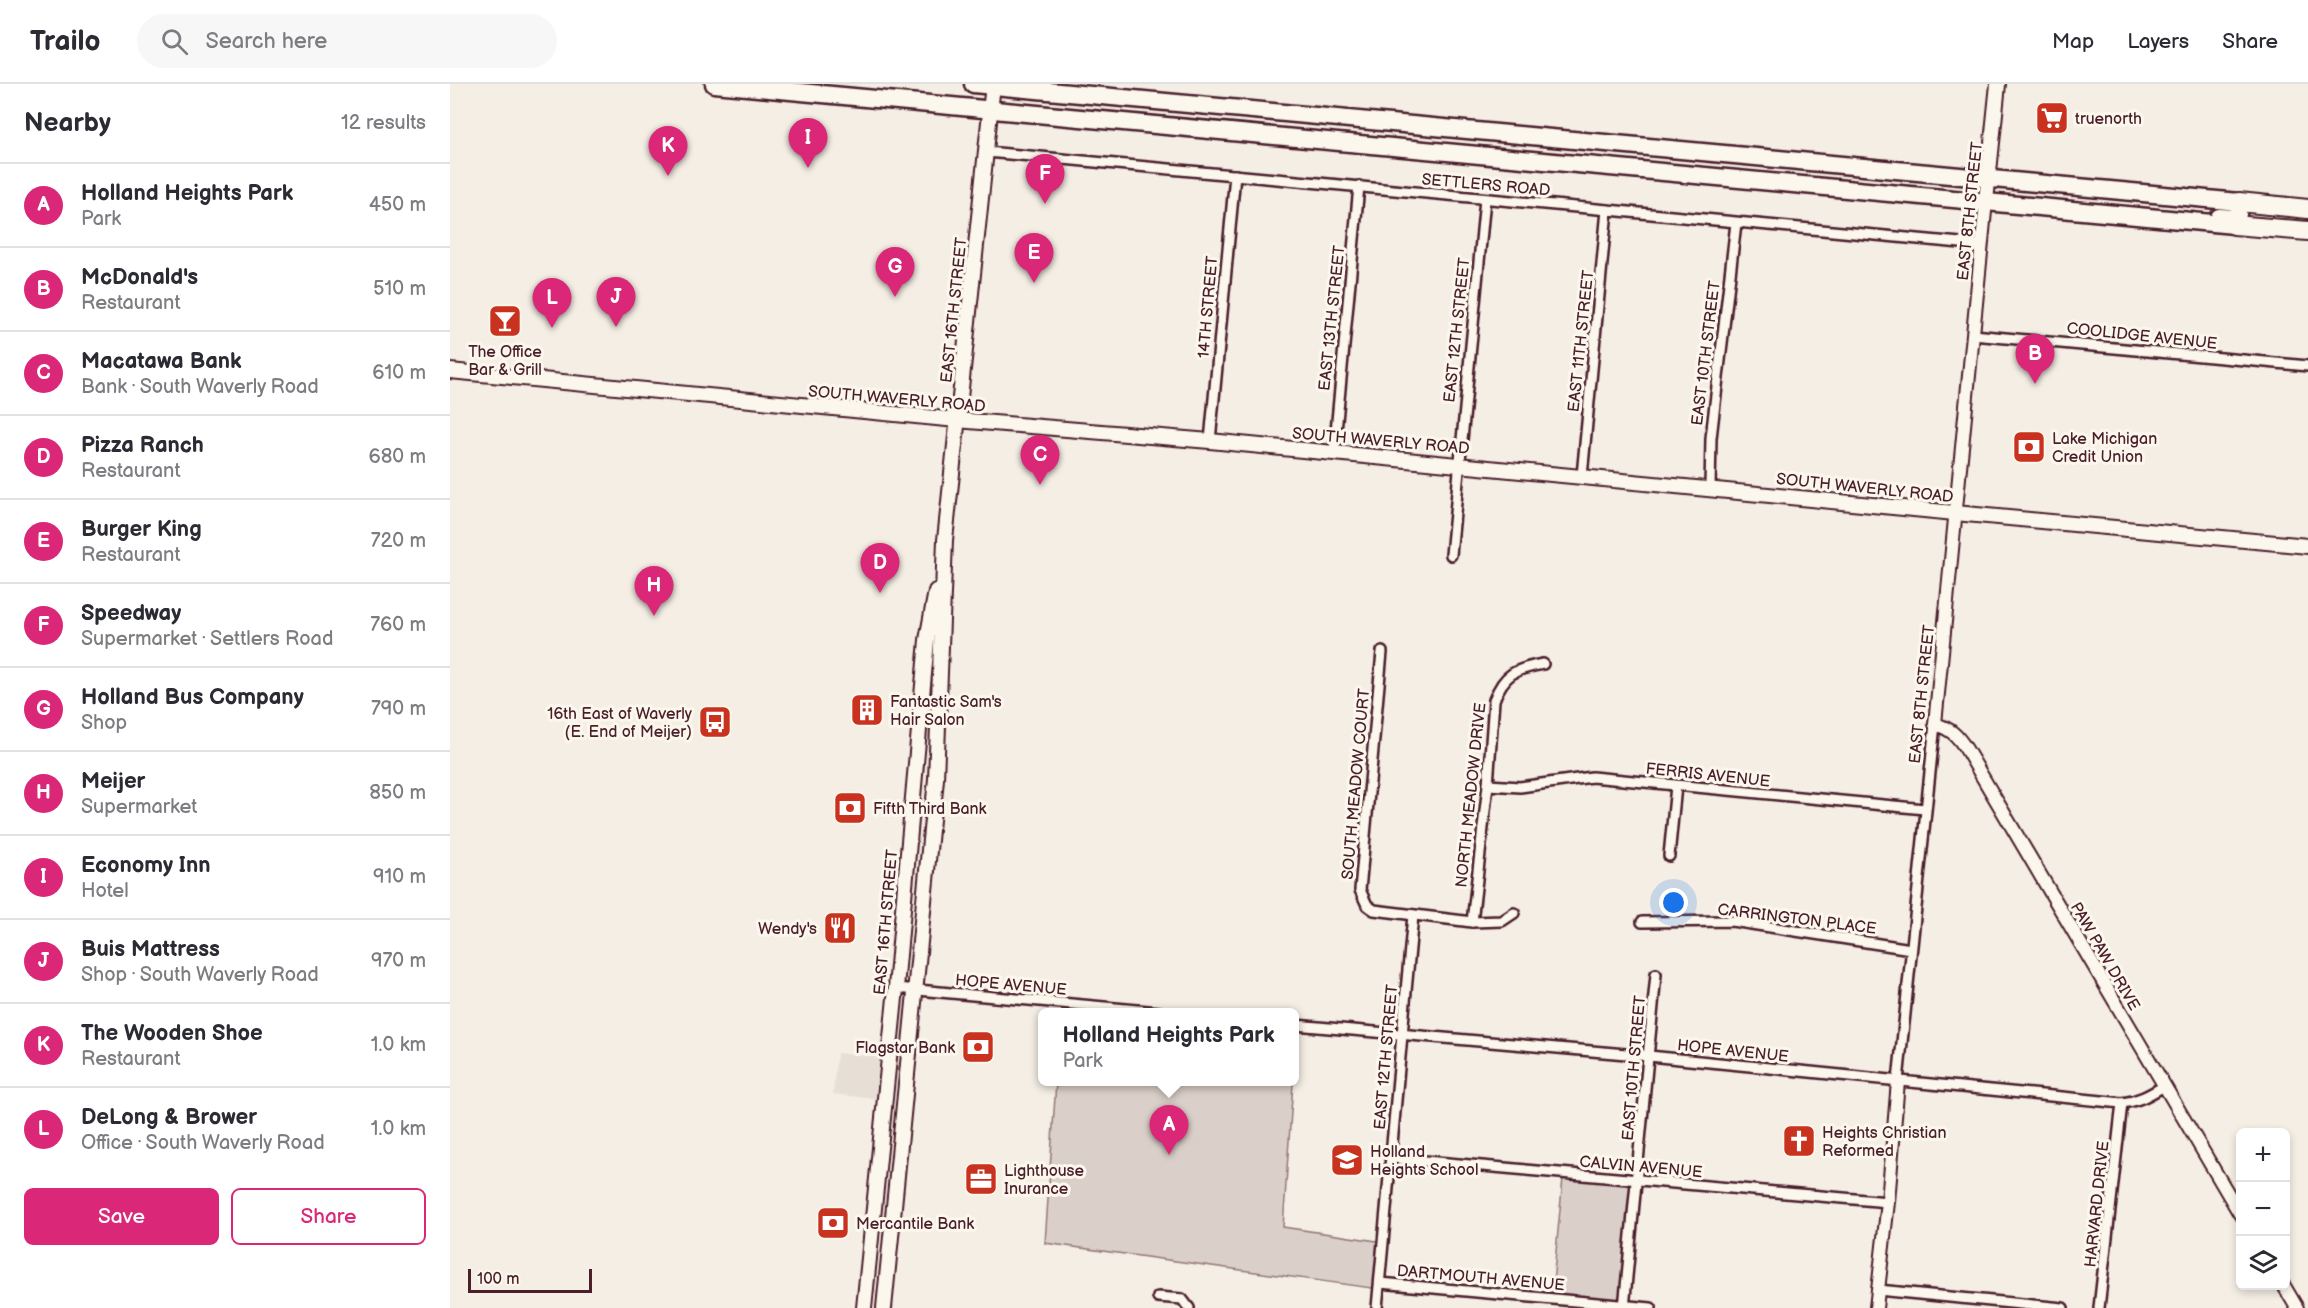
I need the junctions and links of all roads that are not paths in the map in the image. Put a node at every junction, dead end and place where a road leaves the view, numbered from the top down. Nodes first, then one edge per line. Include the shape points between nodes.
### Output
1 (723, 84) edge
2 (973, 84) edge
3 (1998, 84) edge
4 (993, 85) edge
5 (991, 109) junction
6 (1237, 109) junction
7 (1234, 133) junction
8 (987, 152) junction
9 (1753, 157) junction
10 (1235, 175) junction
11 (1988, 178) junction
12 (1738, 179) junction
13 (1359, 186) junction
14 (1485, 199) junction
15 (1986, 201) junction
16 (2240, 202) junction
17 (2308, 209) edge
18 (1607, 210) junction
19 (2117, 214) junction
20 (1736, 223) junction
21 (2234, 225) joint
22 (2308, 231) edge
23 (1982, 245) junction
24 (1973, 334) junction
25 (2308, 366) edge
26 (450, 371) edge
27 (957, 420) junction
28 (1210, 441) junction
29 (1334, 453) junction
30 (1459, 464) junction
31 (1582, 476) junction
32 (1710, 488) junction
33 (1955, 513) junction
34 (945, 540) junction
35 (2308, 546) edge
36 (1451, 555) dead end
37 (1382, 652) dead end
38 (1544, 664) dead end
39 (1935, 724) junction
40 (1488, 785) junction
41 (1676, 786) junction
42 (1925, 810) junction
43 (1669, 856) dead end
44 (1515, 913) dead end
45 (1413, 915) junction
46 (1472, 922) junction
47 (1642, 922) dead end
48 (1911, 949) junction
49 (1656, 974) dead end
50 (896, 988) junction
51 (915, 990) junction
52 (1115, 1008) edge
53 (1299, 1025) edge
54 (1402, 1035) junction
55 (1649, 1056) junction
56 (1898, 1081) junction
57 (2164, 1086) junction
58 (2122, 1103) junction
59 (1391, 1158) junction
60 (1637, 1181) junction
61 (1888, 1202) junction
62 (2236, 1206) edge
63 (1380, 1282) junction
64 (1878, 1290) junction
65 (2286, 1290) edge
66 (1158, 1297) dead end
67 (1624, 1307) edge
68 (864, 1308) edge
69 (884, 1308) edge
70 (1189, 1308) edge
71 (1377, 1308) edge
72 (1651, 1308) edge
73 (1876, 1308) edge
74 (2063, 1308) edge
75 (2099, 1308) edge
76 (2297, 1308) edge

1 - 5 highway
2 - 4 highway
3 - 11 main road, EAST 8TH STREET
4 - 5 main road, EAST 16TH STREET
4 - 6 highway
5 - 7 highway
5 - 8 main road, EAST 16TH STREET
6 - 7 highway
6 - 9 highway
7 - 12 highway
8 - 10 street, SETTLERS ROAD
8 - 27 main road, EAST 16TH STREET
9 - 11 highway
9 - 12 highway via 1742,166
10 - 13 street, SETTLERS ROAD
10 - 28 street, 14TH STREET
11 - 15 main road, EAST 8TH STREET
11 - 16 highway
12 - 15 highway
13 - 14 street, SETTLERS ROAD
13 - 29 street, EAST 13TH STREET
14 - 18 street, SETTLERS ROAD
14 - 30 street, EAST 12TH STREET
15 - 19 highway
15 - 23 street, EAST 8TH STREET
16 - 17 highway
16 - 19 highway via 2235,218 2142,209
18 - 20 street, SETTLERS ROAD
18 - 31 street, EAST 11TH STREET
19 - 21 highway
20 - 23 street, SETTLERS ROAD
20 - 32 street, EAST 10TH STREET via 1711,438
21 - 22 highway
23 - 24 street, EAST 8TH STREET
24 - 25 street, COOLIDGE AVENUE
24 - 33 street, EAST 8TH STREET
26 - 27 main road, SOUTH WAVERLY ROAD
27 - 28 main road, SOUTH WAVERLY ROAD
27 - 34 main road, EAST 16TH STREET
28 - 29 main road, SOUTH WAVERLY ROAD
29 - 30 main road, SOUTH WAVERLY ROAD
30 - 31 main road, SOUTH WAVERLY ROAD
30 - 36 street, EAST 12TH STREET
31 - 32 main road, SOUTH WAVERLY ROAD
32 - 33 main road, SOUTH WAVERLY ROAD
33 - 35 main road, SOUTH WAVERLY ROAD
33 - 39 street, EAST 8TH STREET
34 - 50 main road, EAST 16TH STREET via 927,640
34 - 51 main road, EAST 16TH STREET via 936,779
37 - 45 street, SOUTH MEADOW COURT via 1360,890 1374,910
38 - 40 street, NORTH MEADOW DRIVE via 1518,669 1499,688 1494,700
39 - 42 street, EAST 8TH STREET
39 - 57 street, PAW PAW DRIVE via 1956,733
40 - 41 street, FERRIS AVENUE via 1520,786 1592,777
40 - 46 street, NORTH MEADOW DRIVE
41 - 42 street, FERRIS AVENUE
41 - 43 street
42 - 48 street, EAST 8TH STREET
44 - 46 street, SOUTH MEADOW COURT via 1502,921
45 - 46 street, SOUTH MEADOW COURT
45 - 54 street, EAST 12TH STREET
47 - 48 street, CARRINGTON PLACE via 1732,921
48 - 56 street, EAST 8TH STREET
49 - 55 street, EAST 10TH STREET
50 - 51 street, HOPE AVENUE
50 - 68 main road, EAST 16TH STREET
51 - 52 street, HOPE AVENUE
51 - 69 main road, EAST 16TH STREET
53 - 54 street, HOPE AVENUE
54 - 55 street, HOPE AVENUE
54 - 59 street, EAST 12TH STREET
55 - 56 street, HOPE AVENUE
55 - 60 street, EAST 10TH STREET
56 - 58 street, HOPE AVENUE
56 - 61 street, EAST 8TH STREET
57 - 58 street, HOPE AVENUE via 2137,1102
57 - 62 street, PAW PAW DRIVE
58 - 75 street, HARVARD DRIVE
59 - 60 street, CALVIN AVENUE
59 - 63 street, EAST 12TH STREET
60 - 61 street, CALVIN AVENUE
60 - 67 street, EAST 10TH STREET
61 - 64 street, EAST 8TH STREET
63 - 67 street, DARTMOUTH AVENUE
63 - 71 street, EAST 12TH STREET
64 - 73 street, EAST 8TH STREET
64 - 74 street
65 - 76 street
66 - 70 street via 1182,1299
67 - 72 street, DARTMOUTH AVENUE

